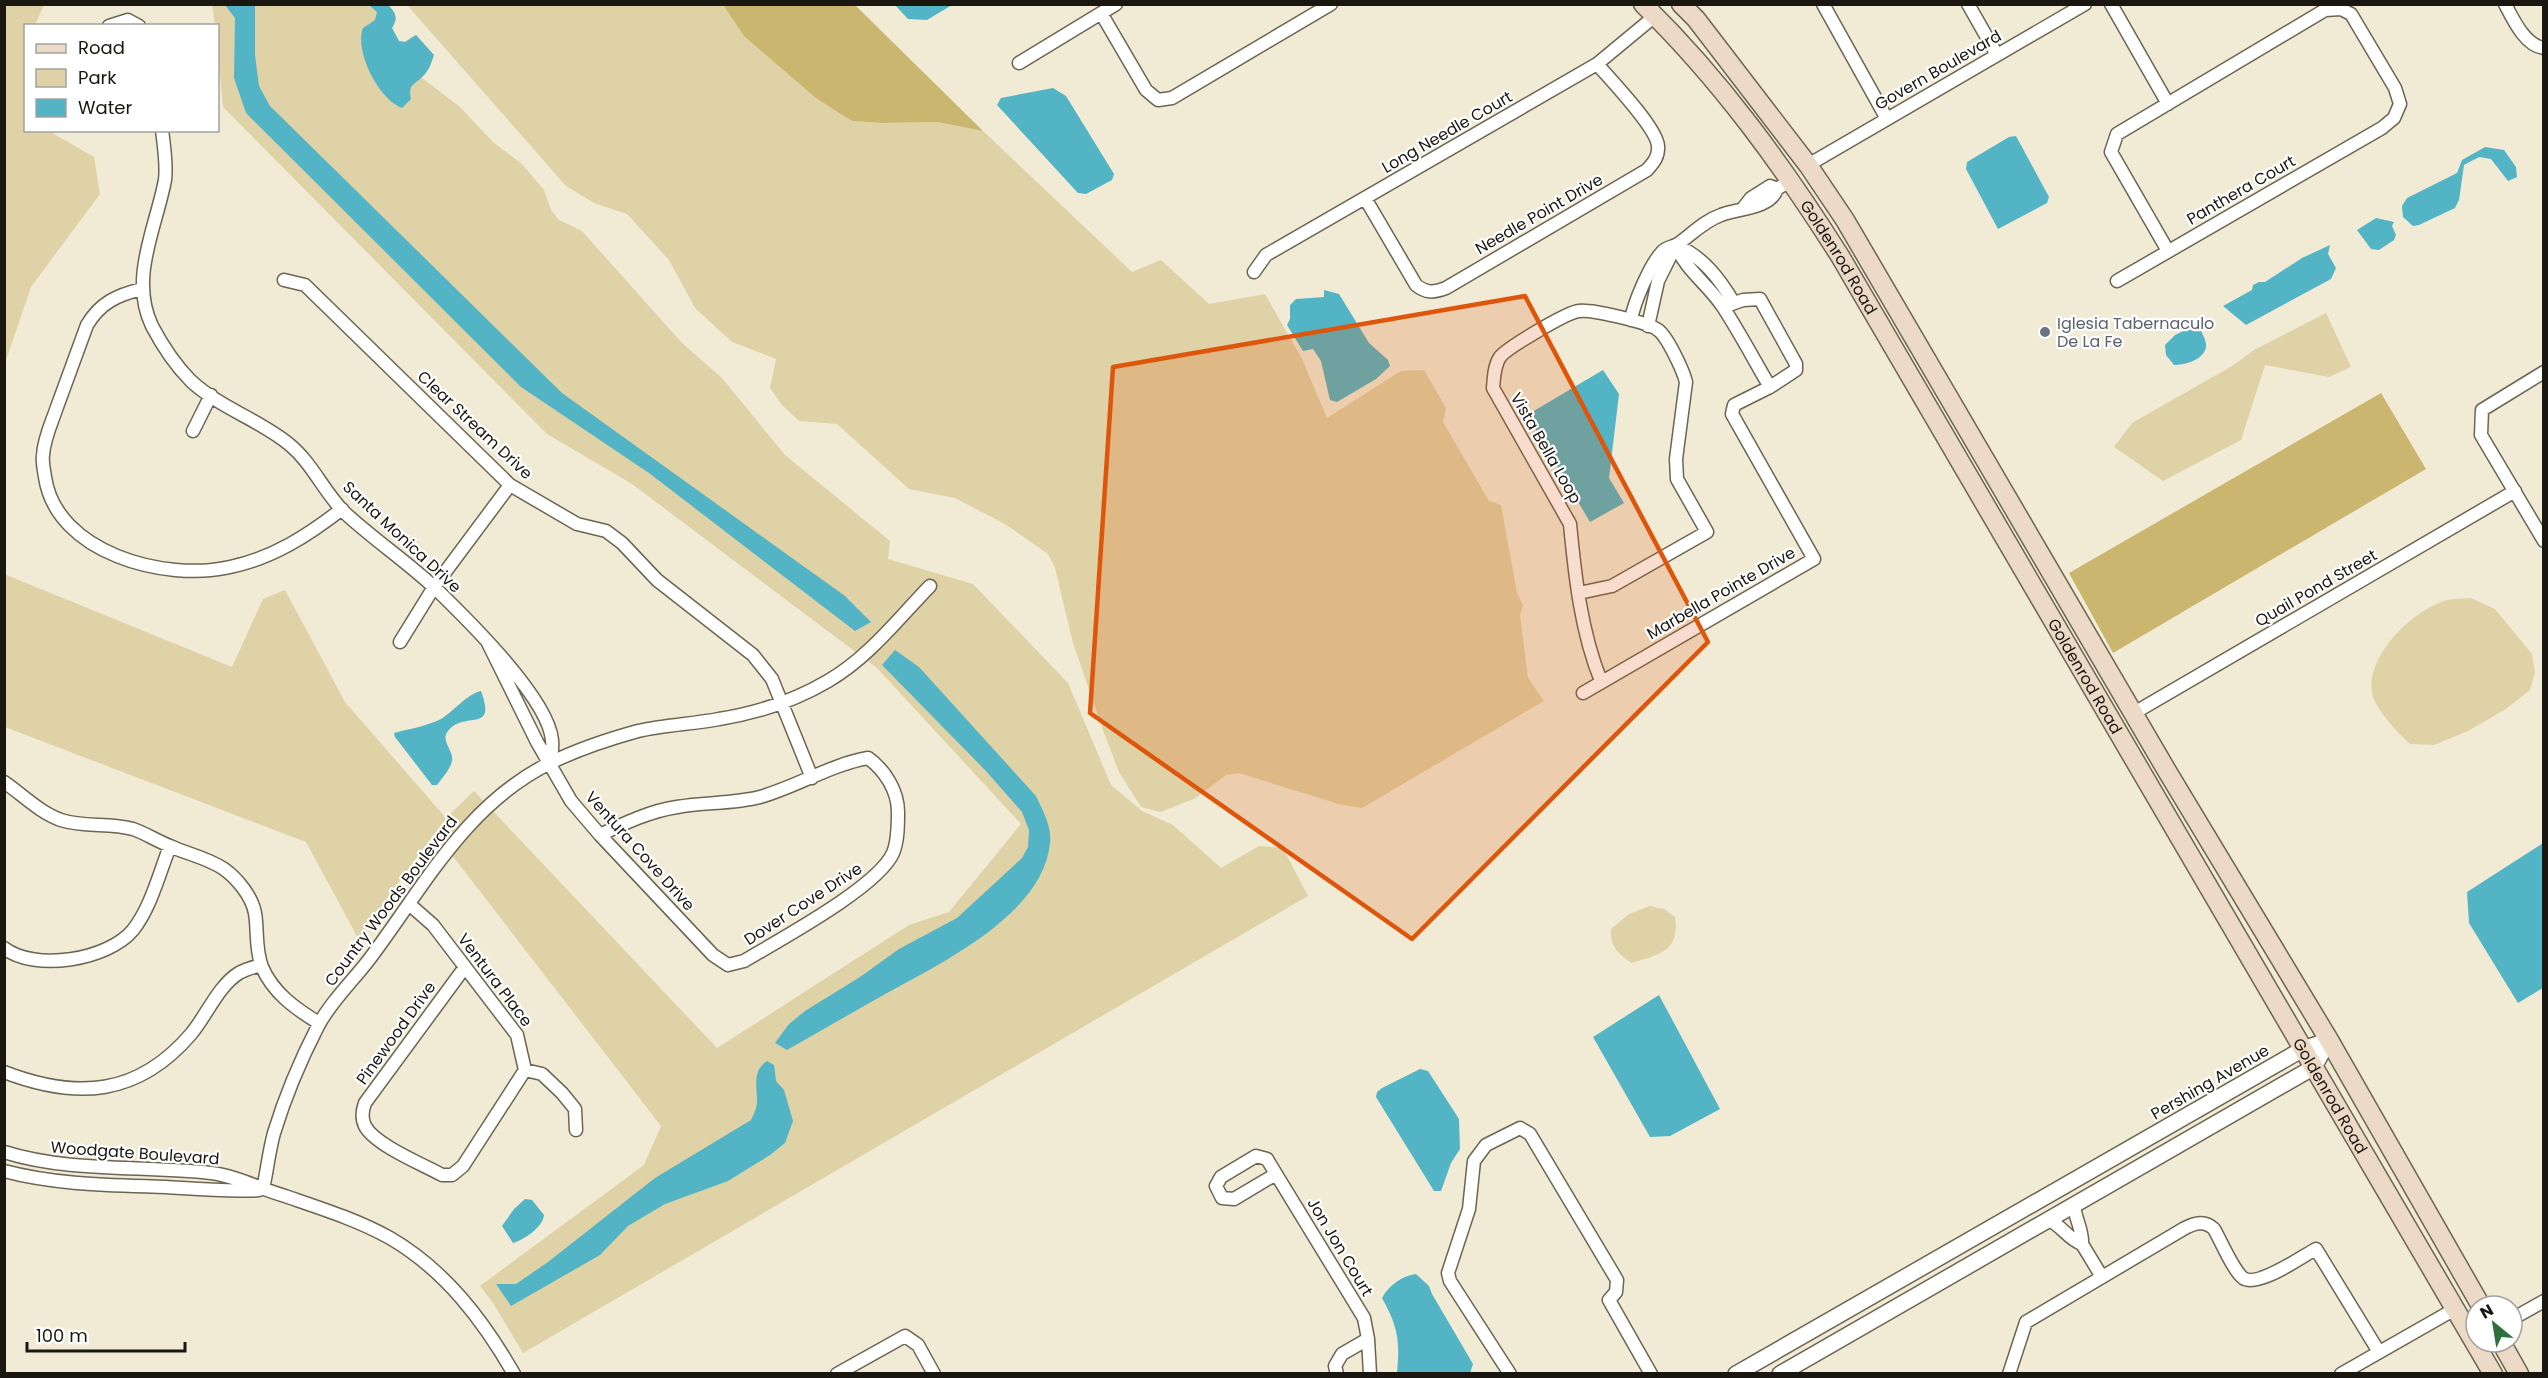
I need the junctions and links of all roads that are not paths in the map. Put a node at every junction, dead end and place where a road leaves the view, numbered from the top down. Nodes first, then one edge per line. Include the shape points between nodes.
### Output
1 (1116, 4) edge
2 (1331, 4) edge
3 (1681, 4) edge
4 (1823, 4) edge
5 (1968, 4) edge
6 (2085, 4) edge
7 (2111, 4) edge
8 (2505, 4) edge
9 (1649, 10) edge
10 (1101, 14) junction
11 (115, 24) edge
12 (135, 24) edge
13 (2544, 48) edge
14 (1997, 55) junction
15 (1019, 63) dead end
16 (1597, 64) junction
17 (2168, 104) junction
18 (1887, 119) junction
19 (162, 132) edge
20 (1768, 148) junction
21 (1808, 165) junction
22 (1784, 184) junction
23 (1365, 198) junction
24 (1832, 202) junction
25 (1676, 245) junction
26 (2168, 251) junction
27 (1254, 272) dead end
28 (284, 280) dead end
29 (2117, 281) dead end
30 (142, 289) junction
31 (1729, 305) junction
32 (1875, 315) junction
33 (1631, 320) junction
34 (1648, 326) junction
35 (2544, 372) edge
36 (1770, 387) junction
37 (211, 395) junction
38 (193, 431) dead end
39 (1975, 442) junction
40 (1965, 470) junction
41 (510, 485) junction
42 (2515, 491) junction
43 (342, 510) junction
44 (2544, 541) edge
45 (2023, 568) junction
46 (2052, 574) junction
47 (930, 586) dead end
48 (434, 587) junction
49 (1580, 593) junction
50 (400, 642) dead end
51 (1601, 681) junction
52 (1583, 693) dead end
53 (781, 704) junction
54 (2134, 713) junction
55 (2130, 752) junction
56 (551, 763) junction
57 (812, 778) junction
58 (4, 782) edge
59 (600, 834) junction
60 (170, 846) junction
61 (2236, 887) junction
62 (409, 904) junction
63 (4, 948) edge
64 (713, 955) joint
65 (261, 965) junction
66 (465, 967) junction
67 (319, 1023) junction
68 (2329, 1040) junction
69 (2303, 1049) junction
70 (2314, 1067) junction
71 (525, 1070) junction
72 (4, 1072) edge
73 (576, 1130) dead end
74 (4, 1152) edge
75 (151, 1169) junction
76 (4, 1171) edge
77 (1276, 1174) junction
78 (152, 1187) junction
79 (263, 1189) junction
80 (2074, 1205) junction
81 (2049, 1220) junction
82 (2082, 1244) junction
83 (2102, 1277) junction
84 (2474, 1294) edge
85 (2544, 1301) edge
86 (2455, 1309) junction
87 (2524, 1312) edge
88 (1368, 1339) junction
89 (2379, 1352) junction
90 (2508, 1354) edge
91 (514, 1374) edge
92 (837, 1374) edge
93 (934, 1374) edge
94 (1337, 1374) edge
95 (1370, 1374) edge
96 (1510, 1374) edge
97 (1651, 1374) edge
98 (1736, 1374) edge
99 (1779, 1374) edge
100 (2009, 1374) edge
101 (2341, 1374) edge
102 (2493, 1374) edge
103 (2519, 1374) edge

1 - 10 street
2 - 10 street via 1172,98 1158,100 1146,90
3 - 21 main road, Goldenrod Road
4 - 18 street
5 - 14 street
6 - 14 street, Govern Boulevard
7 - 17 street
8 - 13 street via 2520,32
9 - 16 street, Long Needle Court
9 - 20 main road, Goldenrod Road
10 - 15 street
11 - 12 street via 128,20
14 - 18 street, Govern Boulevard
16 - 23 street, Long Needle Court
16 - 23 street, Needle Point Drive via 1648,125 1658,144 1657,159 1647,170 1446,288 1434,292 1416,285
17 - 26 street via 2117,134 2111,152
17 - 26 street, Panthera Court via 2325,10 2341,9 2351,14 2395,88 2400,104 2394,118 2382,128
18 - 21 street, Govern Boulevard
19 - 30 street, Santa Monica Drive via 165,177 146,254
20 - 21 main road
20 - 22 main road, Goldenrod Road
21 - 24 main road, Goldenrod Road
22 - 24 main road via 1811,188
22 - 25 street via 1756,207 1744,207 1706,223
22 - 32 main road, Goldenrod Road via 1840,256
23 - 27 street, Long Needle Court via 1266,255
24 - 39 main road, Goldenrod Road
25 - 31 street via 1692,252
25 - 33 street via 1662,252 1654,262
25 - 34 street via 1658,281
26 - 29 street, Panthera Court
28 - 41 street, Clear Stream Drive via 305,285
30 - 37 street, Santa Monica Drive via 151,324 172,358
30 - 43 street via 106,302 94,314 83,336 42,456 47,489 59,515 79,536 102,550 159,568 190,571 228,568 263,558 294,543
31 - 36 street
31 - 36 street, Marbella Pointe Drive via 1760,299 1796,364 1796,370
32 - 39 main road via 1896,335 1956,439 1968,444
32 - 40 main road, Goldenrod Road
33 - 34 street, Vista Bella Loop
33 - 49 street, Vista Bella Loop via 1580,310 1565,315 1501,356 1496,367 1493,388 1570,524
34 - 49 street, Vista Bella Loop via 1659,330 1683,371 1686,382 1677,480 1707,532 1612,586
35 - 42 street via 2482,410 2481,435
36 - 51 street, Marbella Pointe Drive via 1734,405 1732,414 1814,559
37 - 38 street
37 - 43 street, Santa Monica Drive via 268,428 292,447
39 - 46 main road, Goldenrod Road
40 - 45 main road, Goldenrod Road
40 - 46 main road via 1981,472 2033,562
41 - 48 street
41 - 53 street, Clear Stream Drive via 577,524 606,531 622,543 657,580 753,655 772,679
42 - 44 street
42 - 54 street, Quail Pond Street
43 - 48 street, Santa Monica Drive
45 - 54 main road via 2040,582 2110,703
45 - 55 main road, Goldenrod Road
46 - 54 main road, Goldenrod Road
47 - 53 street, Country Woods Boulevard via 870,649 829,681
48 - 50 street
48 - 56 street, Santa Monica Drive via 519,676 541,711 552,739
49 - 51 street, Vista Bella Loop via 1588,648
51 - 52 street, Marbella Pointe Drive
53 - 56 street, Country Woods Boulevard via 720,719 640,731
53 - 57 street, Clear Stream Drive
54 - 61 main road, Goldenrod Road
55 - 61 main road via 2148,757 2212,867
55 - 69 main road, Goldenrod Road
56 - 59 street, Ventura Cove Drive via 571,801
56 - 62 street, Country Woods Boulevard via 502,794 462,831
57 - 59 street via 749,800 676,807
57 - 64 street, Dover Cove Drive via 854,760 868,759 886,775 898,803 893,853 881,872 863,887 744,961 728,965
58 - 60 street via 58,819 80,826 132,829
59 - 64 street, Ventura Cove Drive
60 - 63 street via 144,913 131,932 111,945 84,957 56,962
60 - 65 street via 224,869 246,892 255,912 255,939
61 - 68 main road, Goldenrod Road
62 - 66 street, Ventura Place via 433,925
62 - 67 street, Country Woods Boulevard
65 - 67 street via 279,994
65 - 72 street via 240,973 226,985 191,1034 142,1075 97,1090 34,1084
66 - 71 street, Ventura Place via 517,1035
66 - 71 street, Pinewood Drive via 365,1103 364,1125 372,1137 442,1175 452,1175 463,1166
67 - 79 street, Country Woods Boulevard via 274,1133
68 - 69 street, Pershing Avenue
68 - 70 street
68 - 84 main road, Goldenrod Road
69 - 70 main road, Goldenrod Road
69 - 98 street, Pershing Avenue
70 - 80 street
70 - 86 main road, Goldenrod Road
71 - 73 street via 542,1074 576,1109
74 - 75 street, Woodgate Boulevard via 47,1164
75 - 78 street
75 - 79 street, Woodgate Boulevard via 228,1176
76 - 78 street, Woodgate Boulevard via 76,1184
77 - 77 street, Jon Jon Court via 1267,1159 1256,1156 1221,1177 1216,1186 1222,1198 1234,1199
77 - 88 street, Jon Jon Court via 1364,1318
78 - 79 street, Woodgate Boulevard via 226,1192
79 - 91 street, Woodgate Boulevard via 390,1238 426,1264 464,1300 491,1334
80 - 81 street
80 - 82 street via 2083,1233
81 - 82 street
81 - 99 street
82 - 83 street
83 - 89 street via 2198,1223 2214,1228 2240,1274 2248,1280 2260,1280 2316,1249
83 - 100 street via 2026,1322
85 - 87 street
86 - 89 street
86 - 102 main road, Goldenrod Road
88 - 94 street via 1342,1354 1335,1366
88 - 95 street, Jon Jon Court
89 - 101 street
90 - 103 main road
92 - 93 street via 905,1336 918,1345
96 - 97 street via 1448,1273 1469,1209 1474,1161 1486,1145 1520,1128 1530,1134 1617,1280 1616,1292 1609,1300

